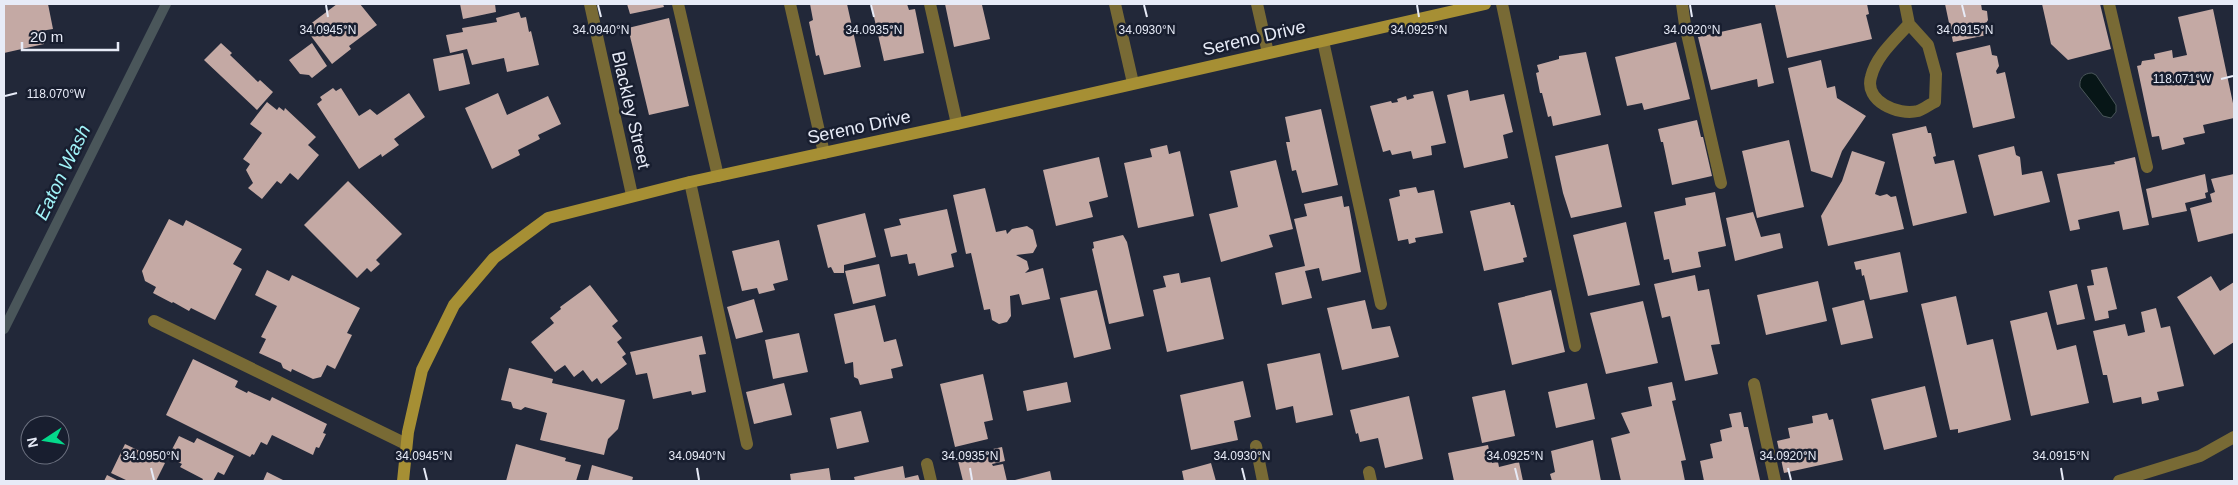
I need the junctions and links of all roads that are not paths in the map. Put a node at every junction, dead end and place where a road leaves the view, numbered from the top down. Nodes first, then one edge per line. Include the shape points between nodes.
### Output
1 (590, 4) edge
2 (678, 4) edge
3 (790, 4) edge
4 (930, 4) edge
5 (1115, 4) edge
6 (1257, 4) edge
7 (1485, 4) edge
8 (1502, 4) edge
9 (1682, 4) edge
10 (1905, 4) edge
11 (2109, 4) edge
12 (1909, 24) junction
13 (1324, 40) junction
14 (1268, 53) junction
15 (1133, 83) junction
16 (957, 124) junction
17 (824, 153) junction
18 (2147, 167) dead end
19 (718, 176) junction
20 (690, 182) junction
21 (1721, 183) dead end
22 (632, 195) junction
23 (1381, 304) dead end
24 (154, 321) dead end
25 (1575, 346) dead end
26 (1754, 384) dead end
27 (2234, 437) edge
28 (406, 444) junction
29 (747, 444) dead end
30 (1256, 446) dead end
31 (927, 464) dead end
32 (403, 481) edge
33 (931, 481) edge
34 (1263, 481) edge
35 (1774, 481) edge
36 (2118, 481) edge

1 - 22 street, Blackley Street
2 - 19 street
3 - 17 street
4 - 16 street
5 - 15 street
6 - 14 street
7 - 13 street, Sereno Drive
8 - 25 street
9 - 21 street
10 - 12 street
11 - 18 street
12 - 12 street via 1875,64 1870,79 1870,90 1882,105 1902,112 1918,111 1935,102 1936,74 1928,45
13 - 14 street, Sereno Drive
13 - 23 street
14 - 15 street, Sereno Drive
15 - 16 street, Sereno Drive
16 - 17 street, Sereno Drive
17 - 19 street, Sereno Drive
19 - 20 street, Sereno Drive
20 - 22 street, Sereno Drive
20 - 29 street
22 - 28 street, Sereno Drive via 548,218 494,258 454,305 422,370
24 - 28 street
26 - 35 street
27 - 36 street via 2200,456
28 - 32 street, Sereno Drive
30 - 34 street
31 - 33 street

